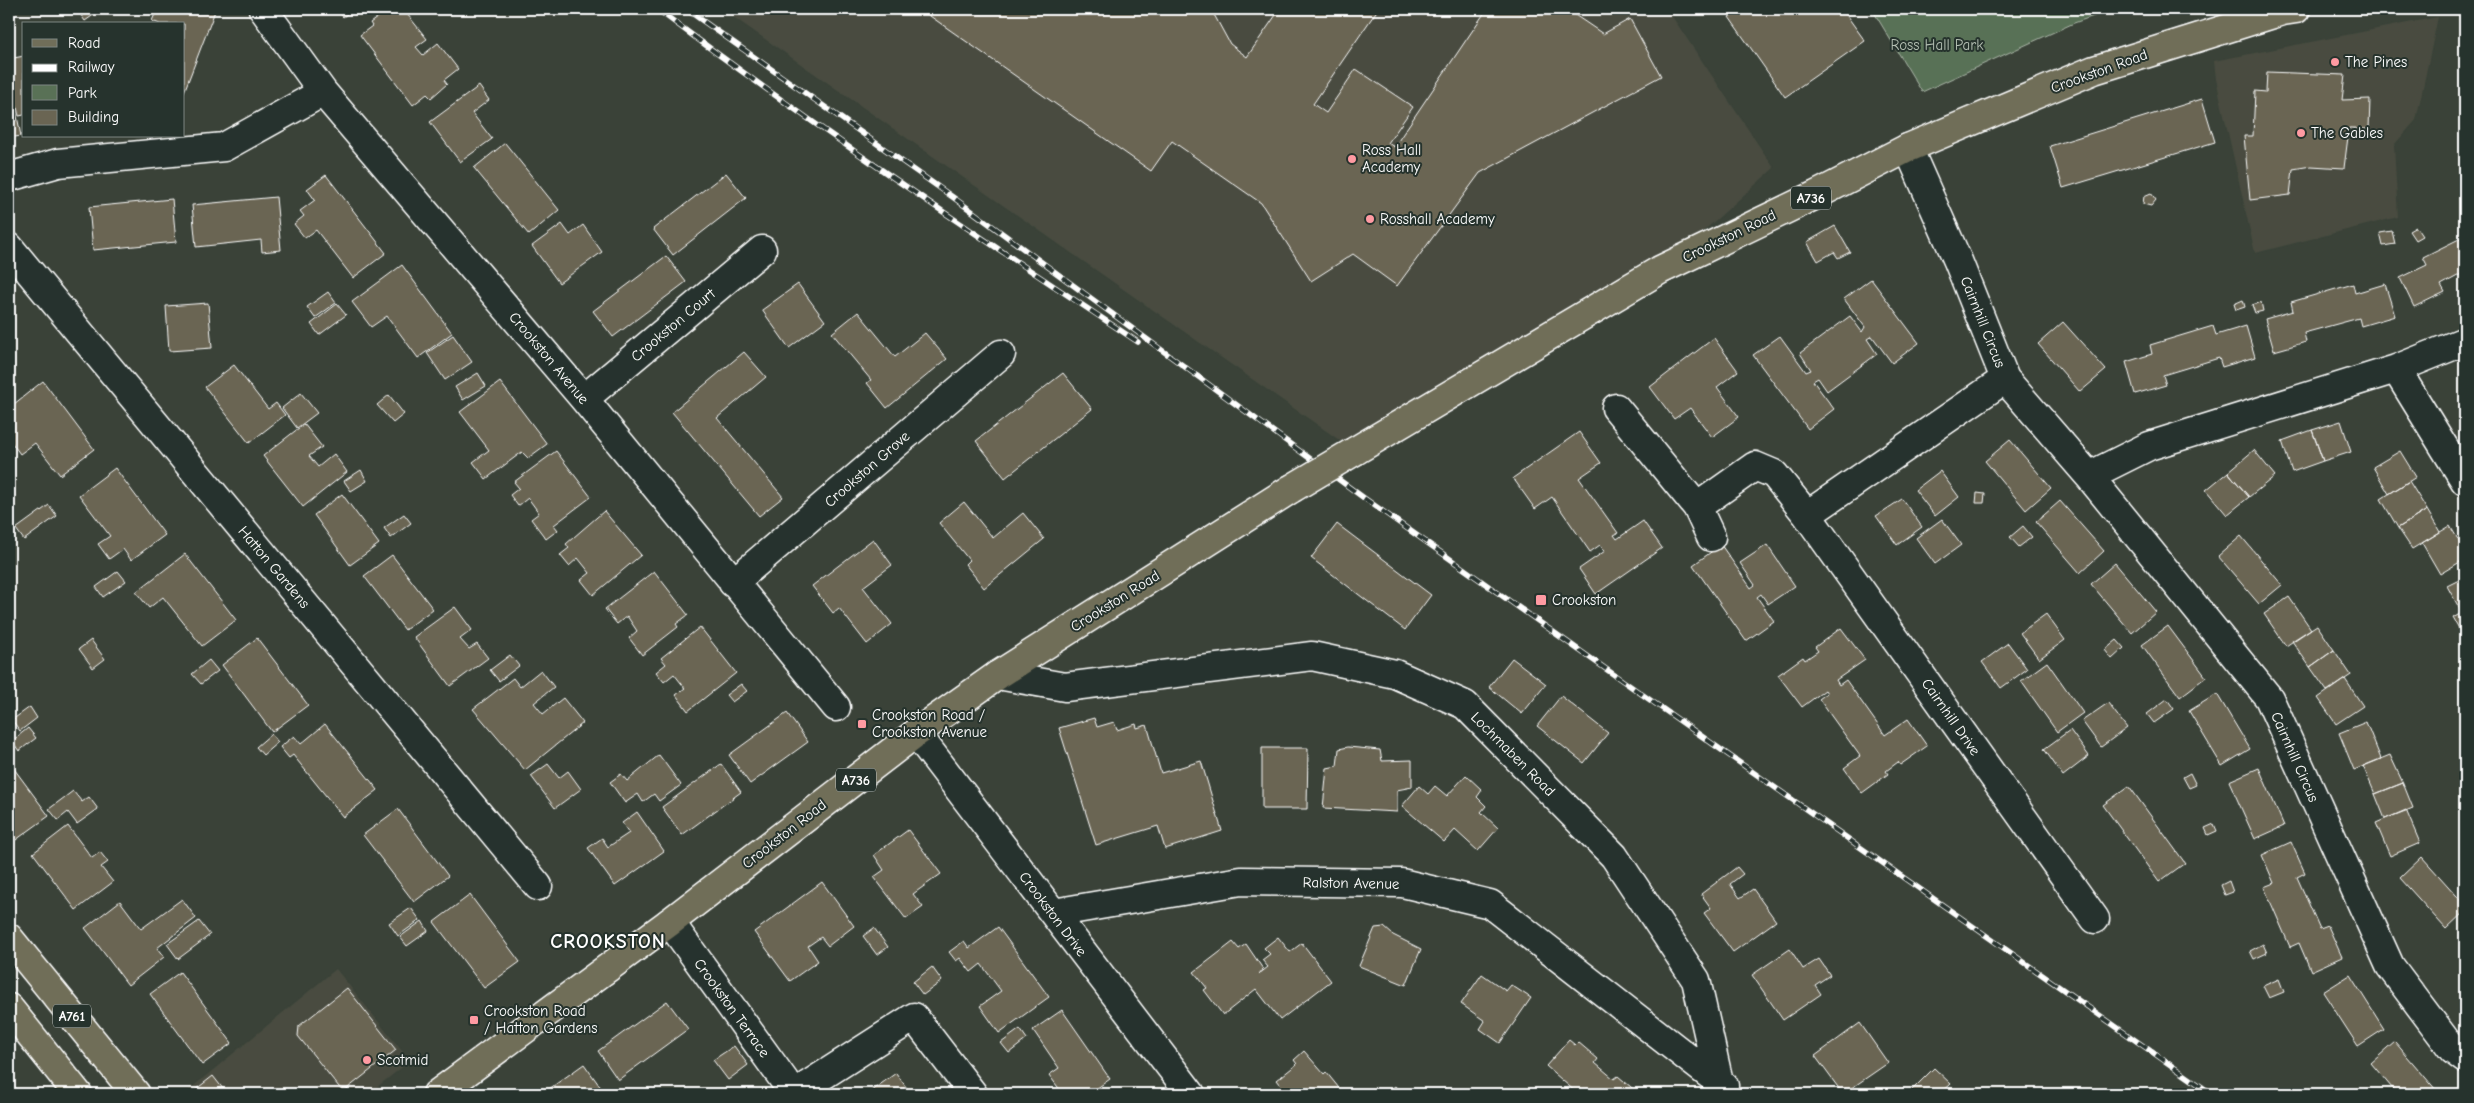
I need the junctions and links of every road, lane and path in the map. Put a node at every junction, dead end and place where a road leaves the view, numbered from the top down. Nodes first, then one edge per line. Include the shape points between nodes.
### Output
1 (262, 9) edge
2 (2296, 9) edge
3 (323, 92) junction
4 (1908, 148) junction
5 (9, 177) edge
6 (9, 247) edge
7 (762, 250) dead end
8 (2465, 341) edge
9 (1001, 354) dead end
10 (2396, 369) junction
11 (2006, 378) junction
12 (584, 399) junction
13 (1616, 408) dead end
14 (2090, 476) junction
15 (2465, 481) edge
16 (1697, 507) junction
17 (1807, 515) junction
18 (1711, 537) dead end
19 (733, 583) junction
20 (998, 675) junction
21 (836, 707) dead end
22 (916, 733) junction
23 (538, 886) dead end
24 (1053, 913) junction
25 (2095, 919) dead end
26 (670, 922) junction
27 (9, 938) edge
28 (9, 1008) edge
29 (2461, 1049) edge
30 (1726, 1088) edge
31 (78, 1094) edge
32 (136, 1094) edge
33 (437, 1094) edge
34 (794, 1094) edge
35 (973, 1094) edge
36 (1191, 1094) edge

1 - 3 street, Crookston Avenue
2 - 4 main road, Crookston Road / A736 via 2094,70
3 - 5 street via 224,147 58,163
3 - 12 street, Crookston Avenue
4 - 11 street, Cairnhill Circus
4 - 20 main road, Crookston Road / A736, bridge via 1660,270 1291,489
6 - 23 street, Hatton Gardens
7 - 12 street, Crookston Court
8 - 10 street
9 - 19 street, Crookston Grove
10 - 14 street via 2149,446
10 - 15 street
11 - 14 street, Cairnhill Circus
11 - 17 street
12 - 19 street, Crookston Avenue
13 - 16 street
14 - 29 street, Cairnhill Circus via 2269,698 2390,966
16 - 17 street, Cairnhill Drive via 1755,466 1774,474
16 - 18 street
17 - 25 street, Cairnhill Drive
19 - 21 street, Crookston Avenue
20 - 22 main road, Crookston Road / A736
20 - 30 street, Lochmaben Road via 1065,687 1312,656 1395,674 1465,705 1614,856 1696,980
22 - 24 street, Crookston Drive
22 - 26 main road, Crookston Road / A736
24 - 30 street, Ralston Avenue via 1241,881 1402,883 1490,904
24 - 36 street, Crookston Drive
26 - 33 main road, Crookston Road / A736
26 - 34 street, Crookston Terrace
27 - 32 main road, A761
28 - 31 main road
34 - 35 street via 914,1017

